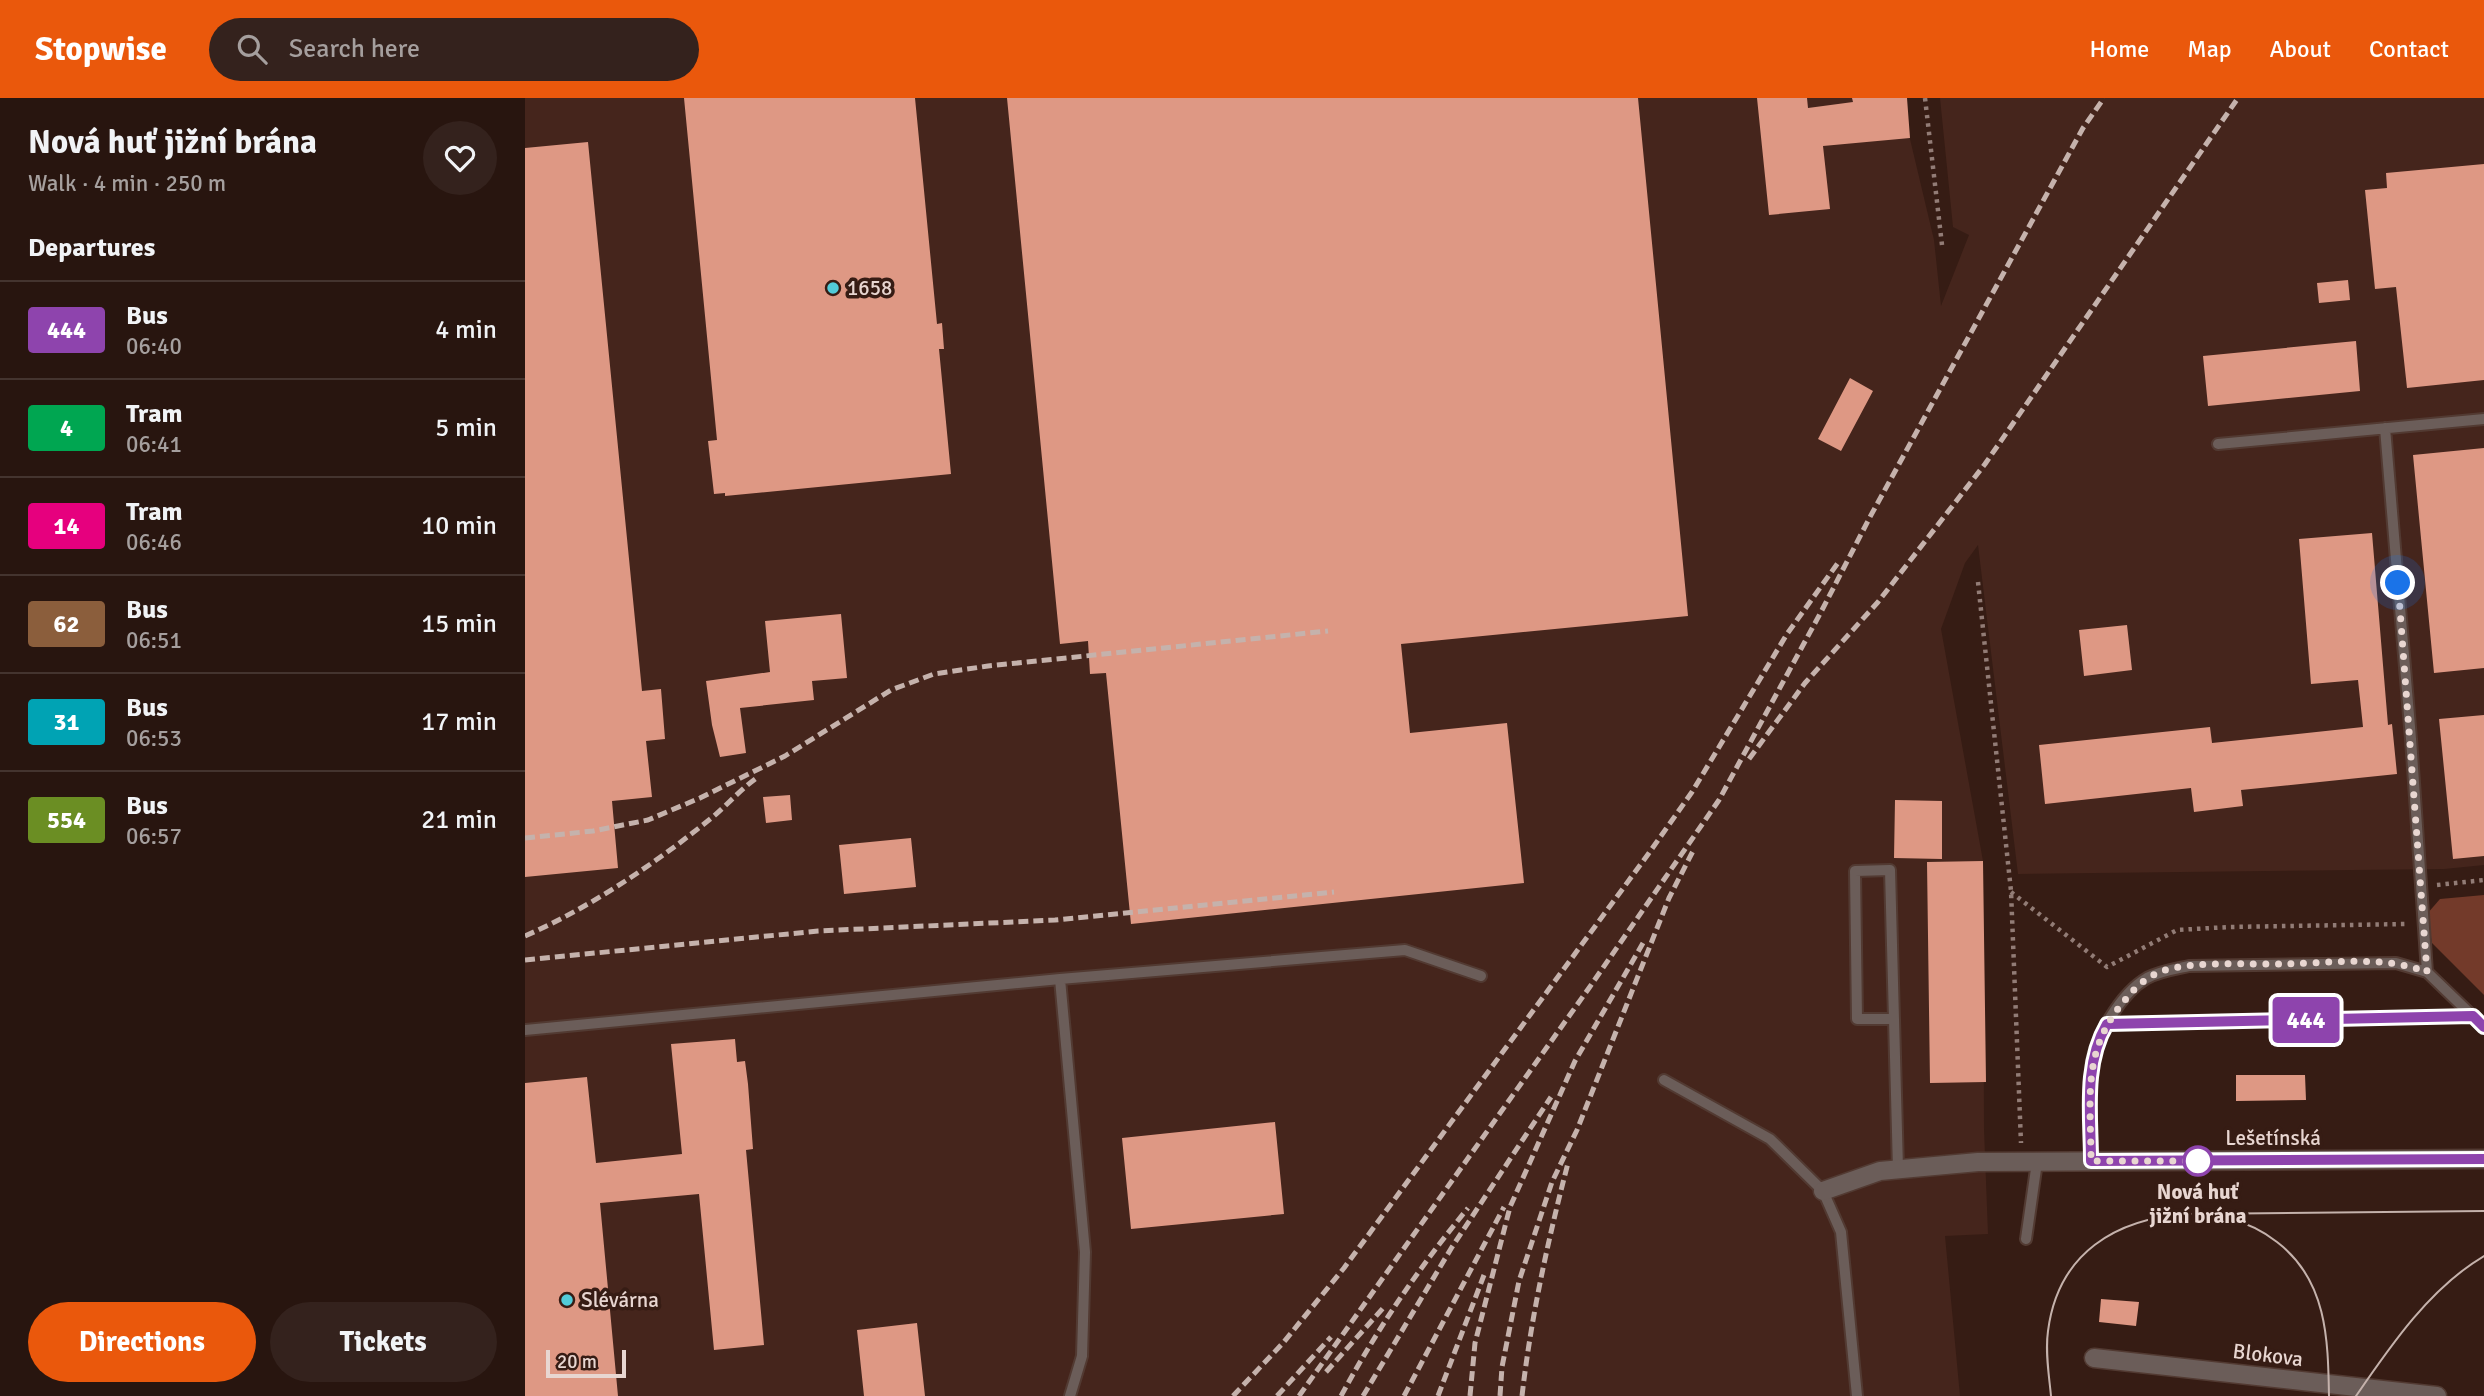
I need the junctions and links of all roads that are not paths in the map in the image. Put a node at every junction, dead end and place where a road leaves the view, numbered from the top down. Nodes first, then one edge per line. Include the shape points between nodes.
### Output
1 (2484, 419) edge
2 (2385, 428) junction
3 (2218, 444) dead end
4 (2427, 972) junction
5 (1481, 976) dead end
6 (1060, 979) junction
7 (2473, 1016) junction
8 (1894, 1019) junction
9 (2107, 1024) junction
10 (2484, 1027) edge
11 (525, 1030) edge
12 (1664, 1080) dead end
13 (2484, 1159) edge
14 (2091, 1161) junction
15 (2029, 1162) junction
16 (1898, 1169) junction
17 (1823, 1191) junction
18 (2026, 1239) dead end
19 (2094, 1358) dead end
20 (1070, 1396) edge
21 (1857, 1396) edge
22 (2437, 1396) edge

1 - 2 lane
2 - 3 lane
2 - 4 lane
4 - 7 lane
4 - 9 lane via 2380,962 2189,966 2145,979
5 - 6 lane via 1405,950
6 - 11 lane
6 - 20 lane via 1085,1252 1082,1356
7 - 9 lane
7 - 10 lane
8 - 8 lane via 1890,870 1855,871 1857,1018
8 - 16 lane
9 - 14 lane via 2091,1067
12 - 17 lane via 1770,1139
13 - 14 street, Lešetínská
14 - 15 street, Lešetínská
15 - 16 street, Lešetínská
15 - 18 lane
16 - 17 street, Lešetínská
17 - 21 lane via 1841,1232
19 - 22 street, Blokova

